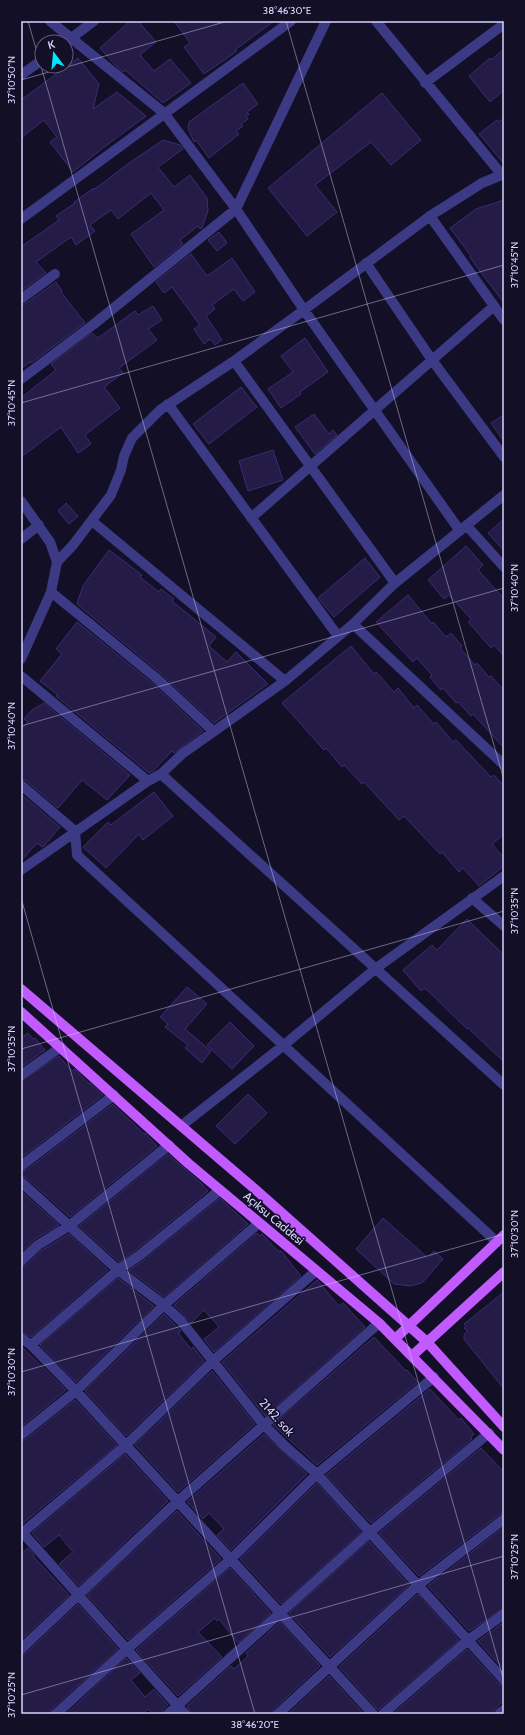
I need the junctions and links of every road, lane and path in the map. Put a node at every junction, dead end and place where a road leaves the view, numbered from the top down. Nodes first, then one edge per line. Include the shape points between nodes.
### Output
1 (50, 21) edge
2 (94, 21) edge
3 (291, 21) edge
4 (326, 21) edge
5 (376, 21) edge
6 (504, 24) edge
7 (62, 34) edge
8 (74, 36) edge
9 (74, 45) edge
10 (34, 66) edge
11 (21, 75) edge
12 (425, 83) junction
13 (164, 113) junction
14 (504, 175) edge
15 (236, 209) junction
16 (430, 216) junction
17 (21, 219) edge
18 (366, 263) junction
19 (55, 274) dead end
20 (21, 299) edge
21 (494, 306) junction
22 (304, 310) junction
23 (504, 318) edge
24 (432, 360) junction
25 (234, 361) junction
26 (21, 379) edge
27 (168, 404) junction
28 (375, 411) junction
29 (504, 456) edge
30 (310, 466) junction
31 (504, 495) edge
32 (21, 500) edge
33 (251, 518) junction
34 (92, 521) junction
35 (39, 525) junction
36 (464, 528) junction
37 (21, 539) edge
38 (57, 562) junction
39 (504, 567) edge
40 (395, 583) junction
41 (52, 592) junction
42 (353, 624) junction
43 (338, 636) junction
44 (21, 659) edge
45 (21, 676) edge
46 (285, 681) junction
47 (213, 732) junction
48 (504, 766) edge
49 (161, 774) junction
50 (148, 781) junction
51 (21, 785) edge
52 (75, 831) junction
53 (21, 870) edge
54 (504, 876) edge
55 (472, 898) junction
56 (504, 926) edge
57 (375, 968) junction
58 (21, 989) edge
59 (21, 1012) edge
60 (284, 1045) junction
61 (62, 1048) junction
62 (21, 1076) edge
63 (504, 1085) edge
64 (114, 1095) junction
65 (181, 1126) junction
66 (169, 1145) junction
67 (21, 1166) edge
68 (21, 1182) edge
69 (220, 1190) junction
70 (259, 1222) junction
71 (69, 1226) junction
72 (500, 1239) edge
73 (21, 1261) edge
74 (118, 1270) junction
75 (316, 1271) junction
76 (504, 1272) edge
77 (164, 1305) junction
78 (379, 1323) junction
79 (408, 1326) junction
80 (396, 1338) junction
81 (24, 1341) edge
82 (427, 1342) junction
83 (413, 1355) junction
84 (213, 1362) junction
85 (434, 1377) junction
86 (76, 1391) junction
87 (263, 1424) junction
88 (504, 1427) edge
89 (489, 1434) junction
90 (21, 1435) edge
91 (125, 1446) junction
92 (504, 1450) edge
93 (317, 1474) junction
94 (178, 1501) junction
95 (504, 1519) edge
96 (22, 1533) edge
97 (369, 1533) junction
98 (230, 1560) junction
99 (417, 1586) junction
100 (78, 1596) junction
101 (280, 1614) junction
102 (504, 1614) edge
103 (468, 1640) junction
104 (21, 1649) edge
105 (126, 1650) junction
106 (329, 1667) junction
107 (504, 1680) edge
108 (177, 1705) junction
109 (504, 1710) edge
110 (56, 1714) edge
111 (168, 1714) edge
112 (186, 1714) edge
113 (278, 1714) edge
114 (374, 1714) edge
115 (384, 1714) edge
116 (499, 1714) edge

1 - 7 street
2 - 8 street
3 - 13 street
4 - 15 street
5 - 12 street
6 - 12 street
9 - 13 street
10 - 11 street
12 - 14 street
13 - 15 street
13 - 17 street
14 - 16 street via 482,183
15 - 22 street
15 - 26 street via 94,324
16 - 18 street
16 - 21 street
18 - 22 street
18 - 24 street
19 - 20 street
21 - 23 street
21 - 24 street
22 - 25 street
22 - 28 street
24 - 28 street
24 - 29 street
25 - 27 street
25 - 30 street
27 - 33 street
27 - 34 street via 132,438 111,496
28 - 30 street
28 - 36 street
30 - 33 street
30 - 40 street
31 - 36 street
32 - 35 street
33 - 43 street
34 - 38 street
34 - 46 street
35 - 37 street
35 - 38 street via 50,542
36 - 39 street
36 - 40 street
38 - 41 street
40 - 42 street
41 - 44 street
41 - 47 street via 155,677
42 - 43 street
42 - 48 street
43 - 46 street
45 - 50 street
46 - 47 street
47 - 49 street via 182,754
49 - 50 street
49 - 57 street
50 - 52 street
51 - 52 street
52 - 53 street
52 - 60 street via 77,855
54 - 55 street
55 - 56 street
55 - 57 street
57 - 60 street
57 - 63 street
58 - 65 main road, Açıksu Caddesi
59 - 61 main road, Açıksu Caddesi
60 - 65 street
60 - 72 street
61 - 62 street
61 - 64 main road, Açıksu Caddesi
64 - 66 main road, Açıksu Caddesi
64 - 67 street
65 - 79 main road, Açıksu Caddesi
66 - 69 main road, Açıksu Caddesi
66 - 71 street
68 - 71 street, 2142. sok
69 - 70 main road, Açıksu Caddesi
69 - 74 street
70 - 75 main road, Açıksu Caddesi
70 - 77 street
71 - 73 street via 38,1245
71 - 74 street, 2142. sok
72 - 79 main road
74 - 77 street, 2142. sok
74 - 81 street
75 - 78 main road, Açıksu Caddesi
75 - 84 street
76 - 82 main road
77 - 84 street, 2142. sok via 181,1321
77 - 86 street
78 - 80 main road, Açıksu Caddesi
78 - 87 street
79 - 80 main road
79 - 82 main road, Açıksu Caddesi
80 - 83 main road, Açıksu Caddesi
81 - 86 street
82 - 83 main road
82 - 88 main road, Açıksu Caddesi
83 - 85 main road, Açıksu Caddesi
84 - 87 street, 2142. sok
84 - 91 street
85 - 89 main road, Açıksu Caddesi
85 - 93 street
86 - 90 street
86 - 91 street
87 - 93 street, 2142. sok
87 - 94 street
89 - 92 main road, Açıksu Caddesi
89 - 97 street
91 - 94 street
91 - 96 street
93 - 97 street, 2142. sok
93 - 98 street
94 - 98 street
94 - 100 street
95 - 99 street
96 - 100 street
97 - 99 street, 2142. sok
97 - 101 street
98 - 101 street
98 - 105 street
99 - 103 street, 2142. sok
99 - 106 street
100 - 104 street
100 - 105 street
101 - 106 street
101 - 108 street
102 - 103 street
103 - 107 street, 2142. sok
103 - 115 street
105 - 108 street
105 - 110 street
106 - 113 street
106 - 114 street
108 - 111 street
108 - 112 street
109 - 116 street

